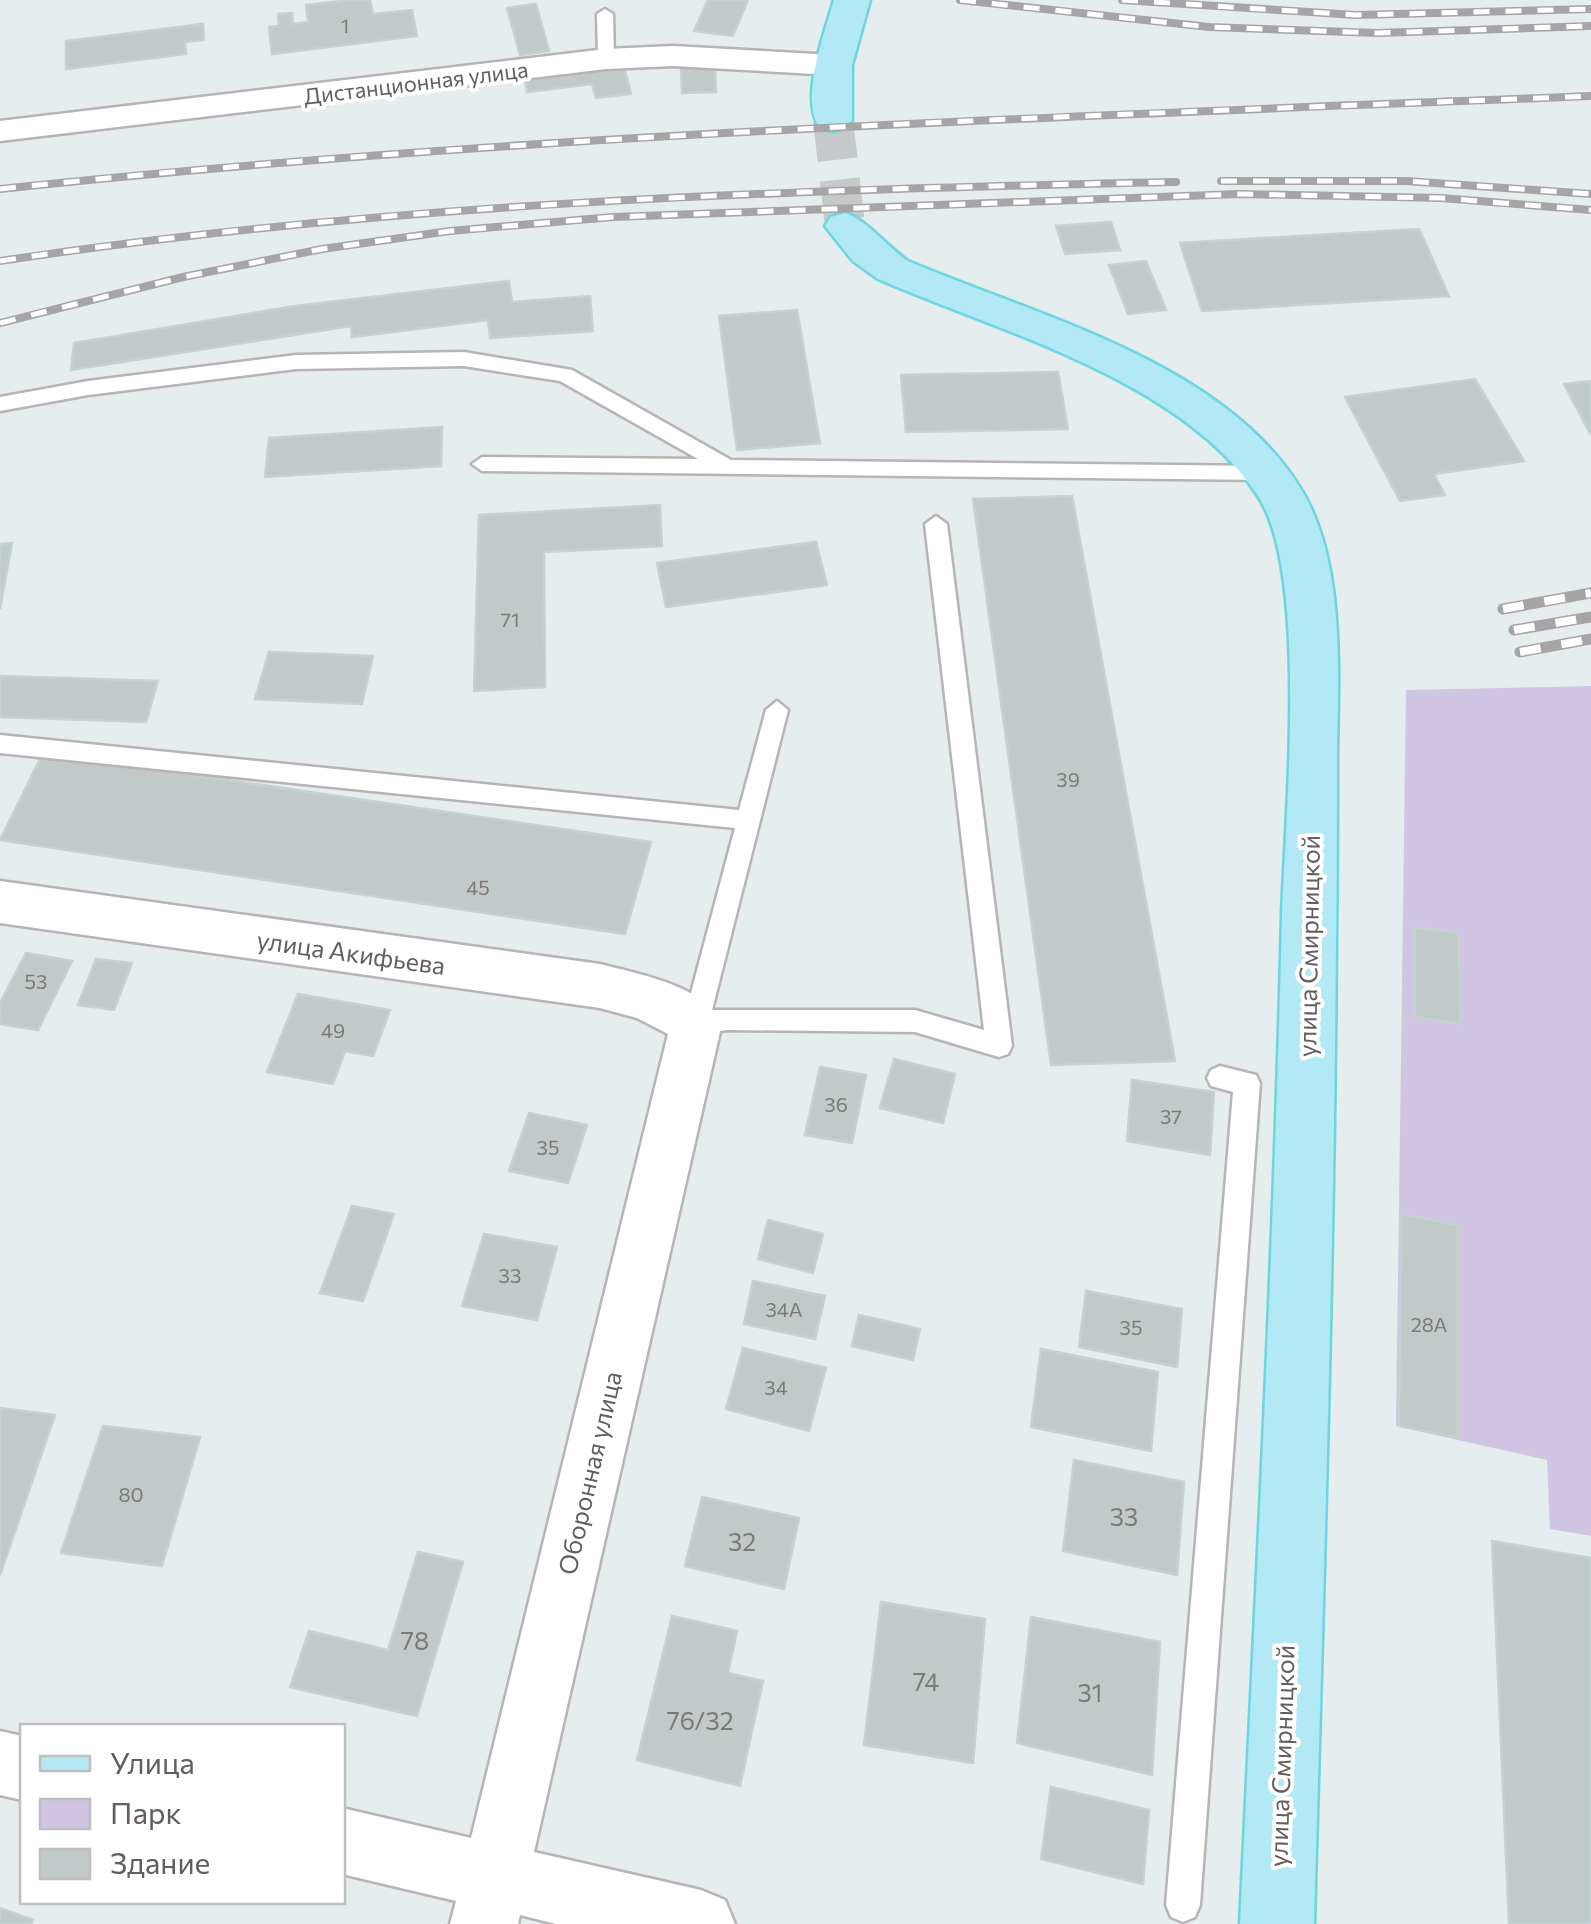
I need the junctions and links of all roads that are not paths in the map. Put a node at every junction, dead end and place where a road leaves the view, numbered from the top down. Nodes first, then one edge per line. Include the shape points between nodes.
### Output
1 (852, 0) edge
2 (605, 14) dead end
3 (606, 59) junction
4 (833, 65) junction
5 (832, 120) tunnel mouth
6 (0, 132) edge
7 (845, 226) tunnel mouth
8 (0, 404) edge
9 (482, 464) dead end
10 (727, 467) junction
11 (1266, 473) junction
12 (936, 524) dead end
13 (776, 710) dead end
14 (0, 744) edge
15 (748, 820) junction
16 (0, 902) edge
17 (696, 1023) junction
18 (1220, 1078) dead end
19 (345, 1842) edge
20 (490, 1900) edge
21 (1183, 1904) dead end
22 (701, 1924) edge
23 (1277, 1924) edge

1 - 4 main road
2 - 3 lane
3 - 4 street, Дистанционная улица
3 - 6 street, Дистанционная улица
4 - 5 main road
7 - 11 main road, улица Смирницкой via 893,270 1157,384 1200,411
8 - 10 lane via 296,362 464,360 566,375
9 - 10 lane
10 - 11 lane
11 - 23 main road, улица Смирницкой via 1291,518 1314,636 1305,1189
12 - 17 lane via 999,1046 915,1020
13 - 15 lane
14 - 15 lane
15 - 17 lane
16 - 17 street, улица Акифьева via 600,986 648,999
17 - 20 street, Оборонная улица
18 - 21 lane via 1247,1083
19 - 20 street
20 - 22 street

